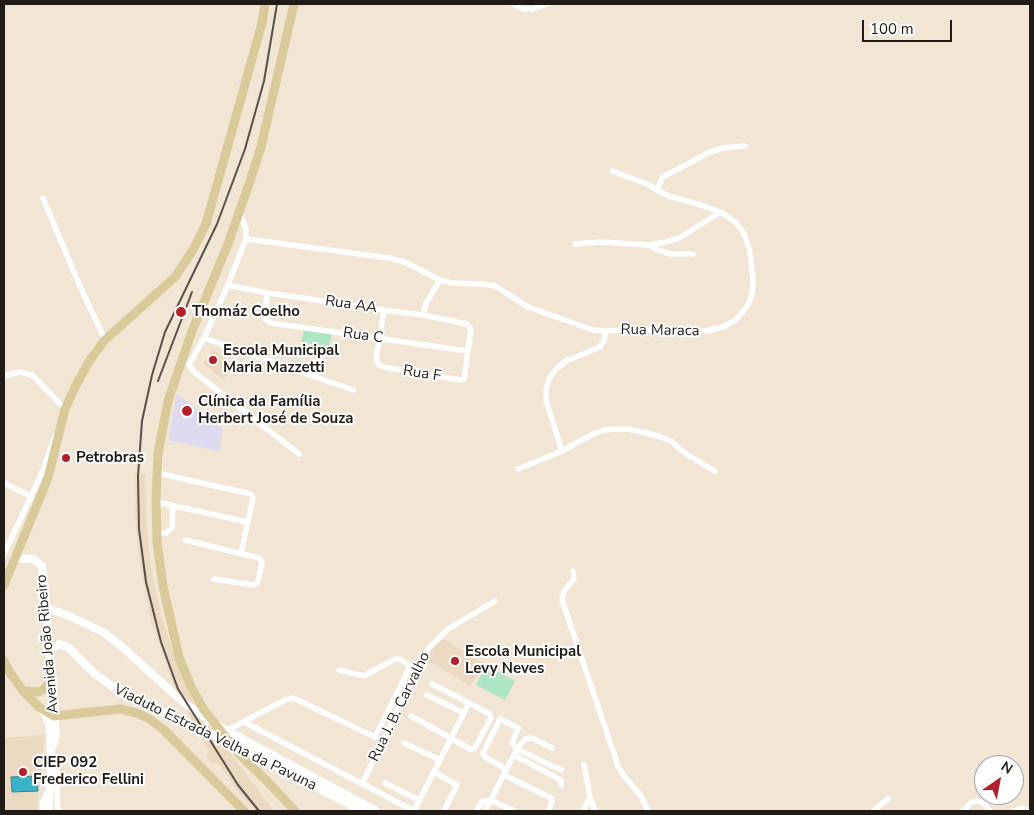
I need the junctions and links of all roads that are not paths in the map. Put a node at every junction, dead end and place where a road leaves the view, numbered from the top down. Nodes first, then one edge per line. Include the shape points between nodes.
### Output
1 (265, 4) edge
2 (294, 4) edge
3 (514, 4) edge
4 (547, 4) edge
5 (745, 146) dead end
6 (612, 171) dead end
7 (657, 189) junction
8 (43, 198) dead end
9 (721, 212) junction
10 (240, 213) junction
11 (246, 239) junction
12 (575, 244) dead end
13 (649, 245) junction
14 (693, 254) dead end
15 (440, 280) junction
16 (228, 285) junction
17 (267, 293) junction
18 (384, 310) junction
19 (423, 315) junction
20 (606, 332) junction
21 (204, 338) junction
22 (380, 338) junction
23 (105, 340) junction
24 (467, 351) junction
25 (4, 376) edge
26 (353, 390) dead end
27 (65, 409) junction
28 (60, 426) junction
29 (562, 451) junction
30 (300, 454) dead end
31 (518, 469) dead end
32 (715, 471) dead end
33 (158, 473) junction
34 (4, 483) edge
35 (30, 496) junction
36 (156, 502) junction
37 (173, 506) junction
38 (248, 522) junction
39 (157, 534) junction
40 (185, 540) dead end
41 (4, 554) edge
42 (241, 554) junction
43 (14, 558) junction
44 (573, 571) dead end
45 (214, 579) dead end
46 (4, 585) edge
47 (494, 601) dead end
48 (47, 608) junction
49 (50, 650) junction
50 (4, 661) edge
51 (339, 670) dead end
52 (52, 679) junction
53 (432, 684) dead end
54 (23, 691) junction
55 (427, 695) dead end
56 (469, 703) junction
57 (40, 707) junction
58 (464, 713) junction
59 (54, 716) junction
60 (411, 716) dead end
61 (244, 722) junction
62 (222, 733) junction
63 (451, 738) junction
64 (404, 743) dead end
65 (552, 748) dead end
66 (517, 749) junction
67 (52, 751) junction
68 (514, 756) junction
69 (440, 760) junction
70 (584, 765) dead end
71 (561, 770) dead end
72 (434, 772) junction
73 (505, 772) junction
74 (385, 783) dead end
75 (362, 784) junction
76 (561, 785) dead end
77 (590, 797) junction
78 (888, 799) dead end
79 (419, 800) junction
80 (491, 800) junction
81 (58, 809) edge
82 (47, 811) edge
83 (65, 811) edge
84 (244, 811) edge
85 (295, 811) edge
86 (362, 811) edge
87 (376, 811) edge
88 (414, 811) edge
89 (444, 811) edge
90 (476, 811) edge
91 (485, 811) edge
92 (514, 811) edge
93 (548, 811) edge
94 (583, 811) edge
95 (595, 811) edge
96 (648, 811) edge
97 (873, 811) edge
98 (963, 811) edge
99 (990, 811) edge
100 (1014, 811) edge
101 (1030, 811) edge

1 - 23 main road via 206,224 175,277
2 - 10 main road via 261,147
3 - 4 street via 532,10
5 - 7 street via 710,152 663,177
6 - 7 street, Rua Maraca
7 - 9 street, Rua Maraca via 668,196
8 - 23 street
9 - 13 street via 679,238
9 - 20 street, Rua Maraca via 740,228 750,252 752,294 744,312 723,327 706,331 684,333 623,329
10 - 11 street
10 - 33 main road via 182,357 163,426
11 - 15 street, Rua Maraca via 388,258 412,265
11 - 16 street
12 - 13 street
13 - 14 street via 670,254
15 - 19 street
15 - 20 street, Rua Maraca via 495,286 537,311 583,328
16 - 17 street, Rua AA
16 - 21 street
17 - 18 street, Rua AA
17 - 22 street, Rua C via 264,315 272,323
18 - 19 street, Rua AA
18 - 22 street
19 - 24 street, Rua AA via 469,326
20 - 29 street via 600,347 566,361 549,379 546,400
21 - 26 street
21 - 30 street via 190,362 191,369
22 - 24 street, Rua C
22 - 24 street, Rua F via 376,359 383,367 460,380 464,379 466,371
23 - 27 main road via 90,360
25 - 27 street via 20,372 32,375
27 - 28 main road
28 - 35 street
28 - 43 main road via 48,478
29 - 31 street
29 - 32 street via 604,430 628,429 672,442
33 - 36 main road
33 - 38 street via 251,494
34 - 35 street
35 - 41 street
36 - 37 street
36 - 39 main road
37 - 38 street
37 - 39 street via 172,528
38 - 42 street
39 - 62 main road via 162,586 179,657 204,710
40 - 42 street
42 - 45 street via 262,562 256,584 250,586
43 - 46 main road
43 - 48 main road, Avenida João Ribeiro via 33,559 42,566
44 - 96 street via 574,579 562,600 615,758
47 - 75 street, Rua J. B. Carvalho via 448,629 430,647
48 - 49 main road, Avenida João Ribeiro
48 - 87 main road, Viaduto Estrada Velha da Pavuna via 103,632 213,723
49 - 52 main road, Avenida João Ribeiro
49 - 86 main road, Viaduto Estrada Velha da Pavuna via 60,644 68,647 94,673 125,696 238,746
50 - 54 main road
51 - 61 street via 364,676 395,659 408,664 409,669 375,737 293,698
52 - 54 main road via 39,692
52 - 59 main road, Avenida João Ribeiro
53 - 56 street
54 - 57 main road
55 - 58 street
56 - 58 street
56 - 63 street via 489,713 491,718 474,749
57 - 59 main road
57 - 67 main road, Avenida João Ribeiro via 49,723
58 - 63 street
59 - 67 main road, Avenida João Ribeiro via 56,735
59 - 84 main road via 120,709 143,716 164,730
60 - 63 street
61 - 62 street
61 - 75 street
62 - 85 main road
63 - 69 street
64 - 69 street
65 - 66 street via 530,738
66 - 68 street
66 - 71 street
66 - 73 street via 512,743 518,728 500,719 483,753
67 - 81 street, Avenida João Ribeiro via 56,763
67 - 82 main road, Avenida João Ribeiro
68 - 73 street
68 - 76 street via 558,778
69 - 72 street
70 - 77 street
72 - 79 street
72 - 89 street via 457,785
73 - 80 street
73 - 93 street via 551,798
74 - 79 street
75 - 88 street
77 - 94 street
77 - 95 street
78 - 97 street
79 - 88 street
80 - 90 street via 482,802
80 - 91 street
80 - 92 street
81 - 83 street
98 - 99 street via 978,801
100 - 101 street via 1022,808

